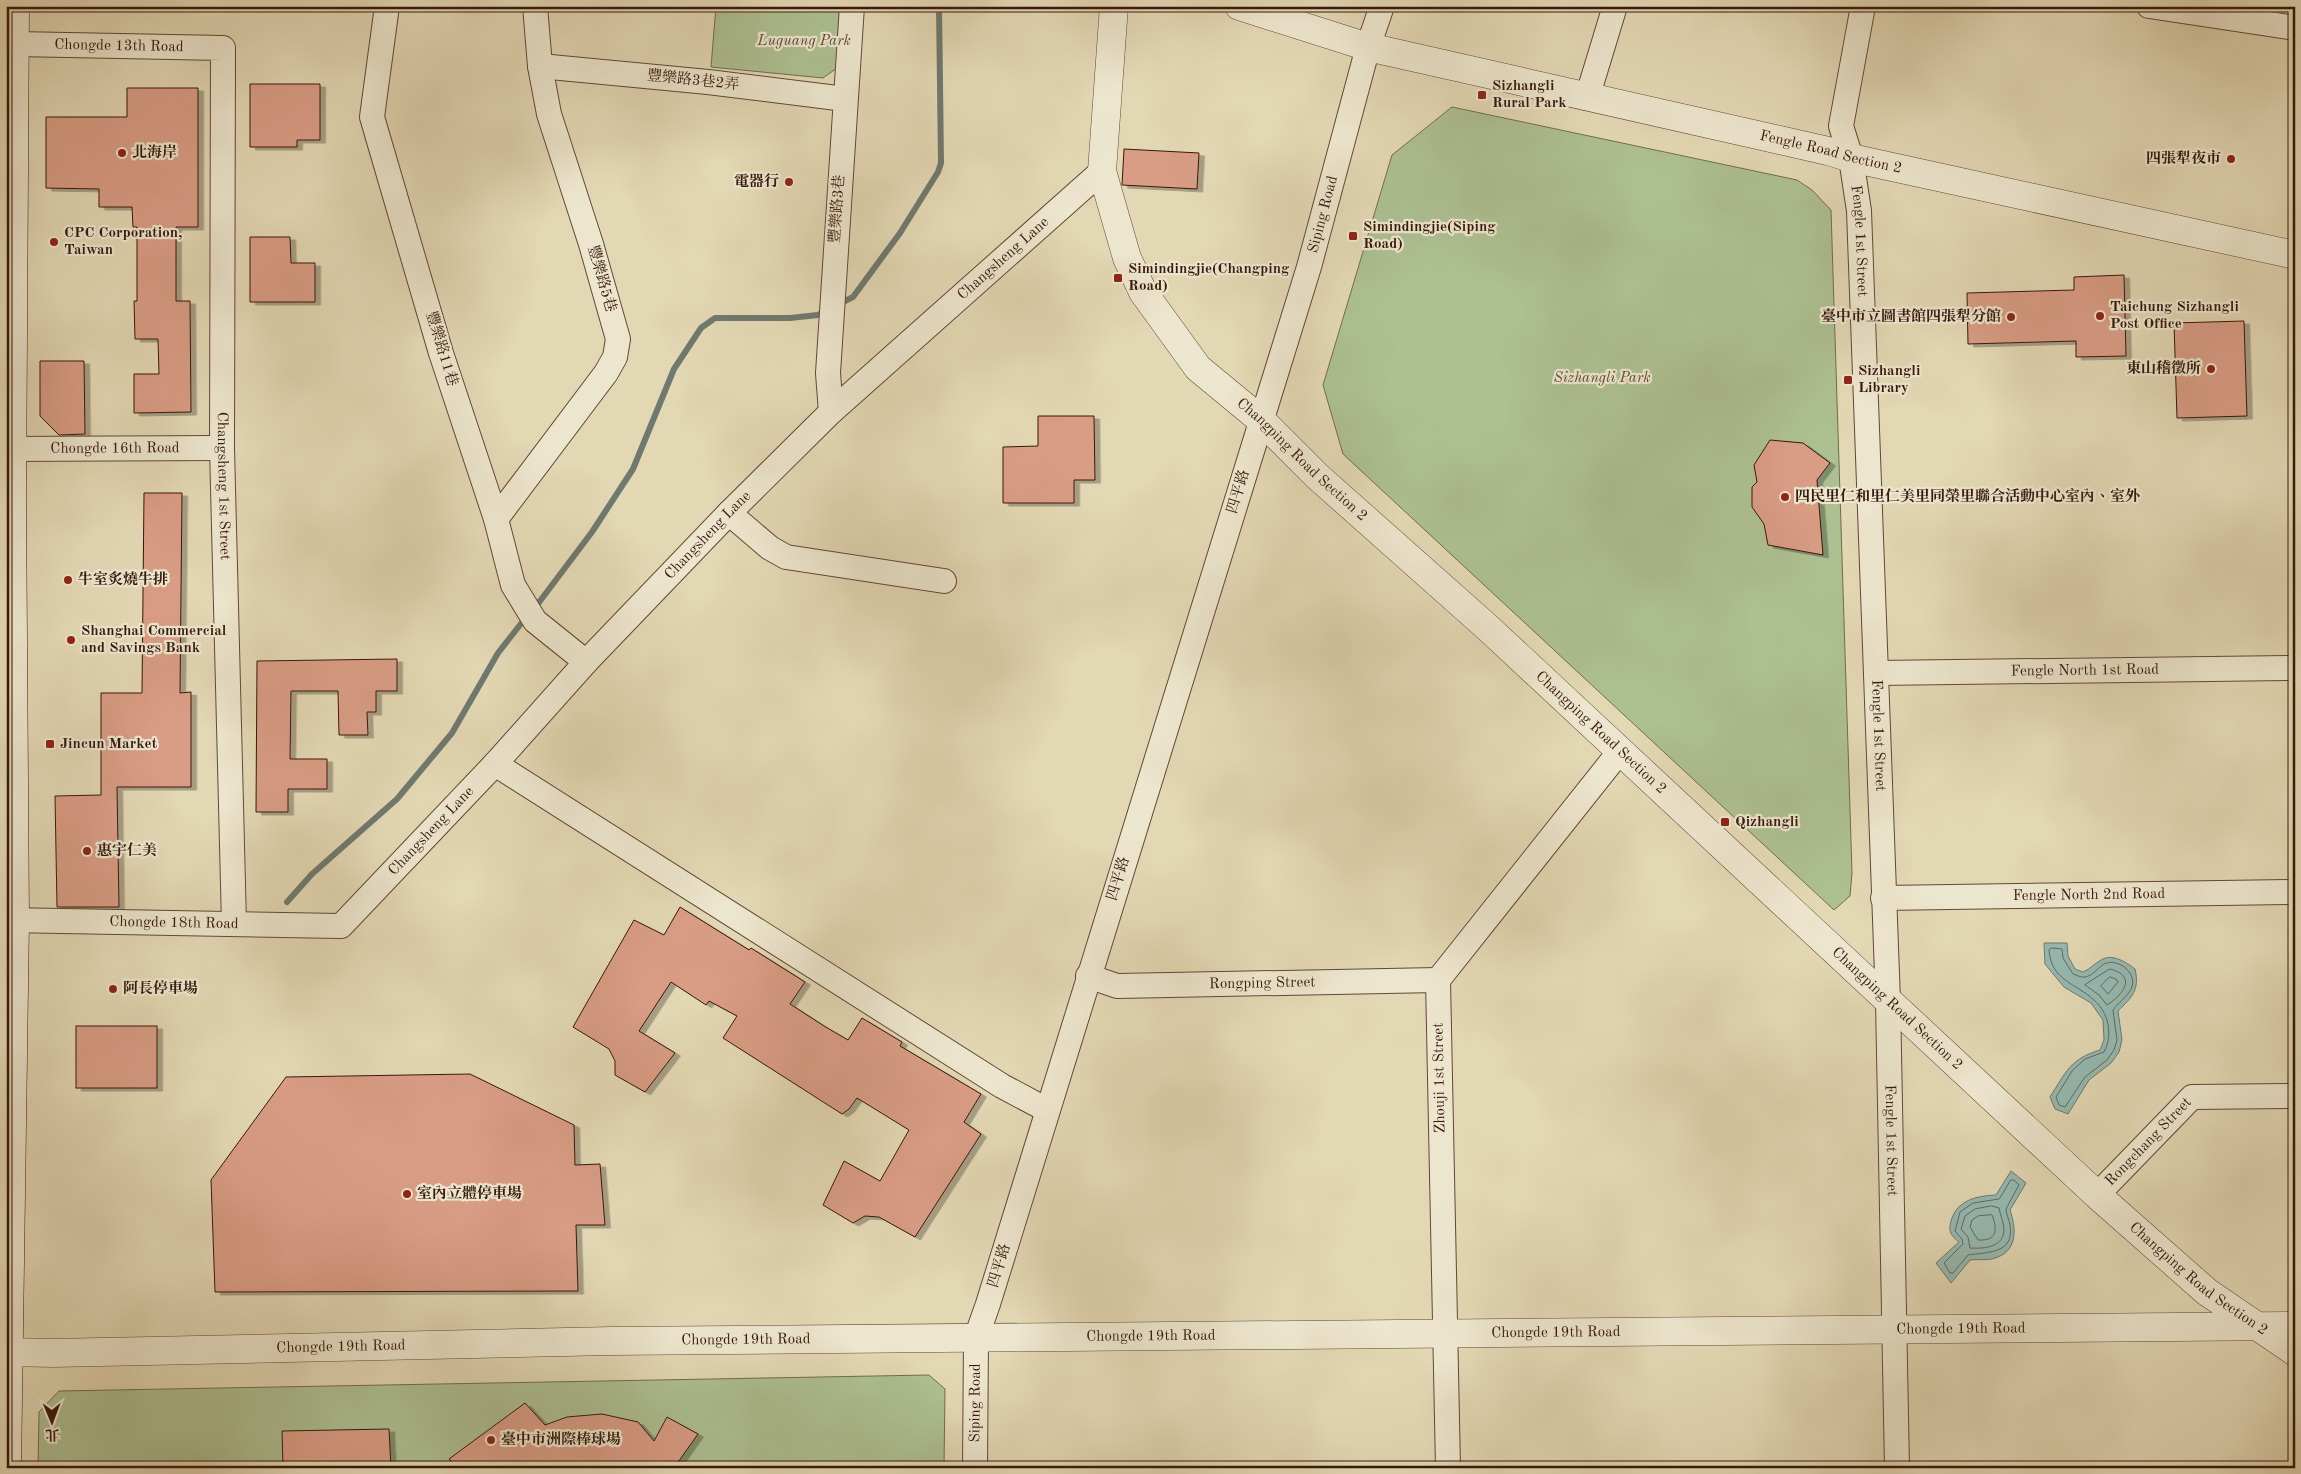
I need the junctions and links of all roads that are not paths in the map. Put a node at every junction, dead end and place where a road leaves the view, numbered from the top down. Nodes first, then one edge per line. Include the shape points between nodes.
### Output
1 (15, 6) edge
2 (387, 6) edge
3 (535, 6) edge
4 (852, 6) edge
5 (1114, 6) edge
6 (1239, 6) edge
7 (1382, 6) edge
8 (1615, 6) edge
9 (1863, 6) edge
10 (2149, 6) edge
11 (2295, 28) edge
12 (15, 44) junction
13 (1368, 46) junction
14 (223, 48) joint
15 (540, 66) junction
16 (1587, 98) junction
17 (845, 99) junction
18 (1851, 158) junction
19 (1102, 171) junction
20 (2295, 255) edge
21 (831, 412) junction
22 (1261, 420) junction
23 (222, 448) junction
24 (9, 449) edge
25 (729, 513) junction
26 (496, 520) junction
27 (944, 581) dead end
28 (586, 662) junction
29 (2295, 668) edge
30 (1876, 673) junction
31 (1620, 751) junction
32 (495, 764) junction
33 (2295, 892) edge
34 (1883, 898) junction
35 (11, 920) edge
36 (234, 924) junction
37 (340, 926) joint
38 (1088, 976) junction
39 (1438, 980) junction
40 (1888, 1001) junction
41 (2295, 1096) edge
42 (1047, 1110) junction
43 (2097, 1196) junction
44 (2260, 1326) junction
45 (2295, 1326) edge
46 (1895, 1331) junction
47 (1446, 1333) junction
48 (976, 1338) junction
49 (7, 1352) edge
50 (2295, 1352) edge
51 (7, 1468) edge
52 (975, 1468) edge
53 (1448, 1468) edge
54 (1897, 1468) edge

1 - 12 street
2 - 26 street, 豐樂路11巷 via 372,117 441,353
3 - 15 street, 豐樂路5巷
4 - 17 street, 豐樂路3巷
5 - 19 street, Changping Road Section 2
6 - 13 street, Fengle Road Section 2
7 - 13 street, Siping Road
8 - 16 street
9 - 18 street, Fengle 1st Street via 1841,126
10 - 11 street
12 - 14 street, Chongde 13th Road
12 - 24 street
13 - 16 street, Fengle Road Section 2
13 - 22 street, Siping Road via 1309,267
14 - 23 street, Changsheng 1st Street
15 - 17 street, 豐樂路3巷2弄
15 - 26 street, 豐樂路5巷 via 549,114 618,339 615,357 606,373
16 - 18 street, Fengle Road Section 2
17 - 21 street, 豐樂路3巷 via 828,373
18 - 20 street, Fengle Road Section 2
18 - 30 street, Fengle 1st Street via 1859,212
19 - 21 street, Changsheng Lane
19 - 22 street, Changping Road Section 2 via 1127,258 1147,298 1198,368
21 - 25 street, Changsheng Lane
22 - 31 street, Changping Road Section 2 via 1317,476
22 - 38 street, 四平路
23 - 24 street, Chongde 16th Road
23 - 36 street, Changsheng 1st Street
24 - 35 street
25 - 27 street via 770,548 786,557
25 - 28 street, Changsheng Lane
26 - 28 street, 豐樂路11巷 via 512,585 535,620
28 - 32 street, Changsheng Lane
29 - 30 street, Fengle North 1st Road
30 - 34 street, Fengle 1st Street
31 - 39 street
31 - 40 street, Changping Road Section 2
32 - 37 street, Changsheng Lane
32 - 42 street via 1002,1086
33 - 34 street, Fengle North 2nd Road
34 - 40 street, Fengle 1st Street
35 - 36 street, Chongde 18th Road
35 - 49 street
36 - 37 street, Chongde 18th Road
38 - 39 street, Rongping Street via 1117,986
38 - 42 street, 四平路
39 - 47 street, Zhouji 1st Street
40 - 43 street, Changping Road Section 2
40 - 46 street, Fengle 1st Street
41 - 43 street, Rongchang Street via 2192,1098
42 - 48 street, 四平路
43 - 44 street, Changping Road Section 2 via 2207,1292
44 - 45 street, Chongde 19th Road
44 - 46 street, Chongde 19th Road
44 - 50 street, Changping Road Section 2
46 - 47 street, Chongde 19th Road
46 - 54 street, Fengle 1st Street
47 - 48 street, Chongde 19th Road
47 - 53 street, Zhouji 1st Street
48 - 49 street, Chongde 19th Road
48 - 52 street, Siping Road
49 - 51 street

